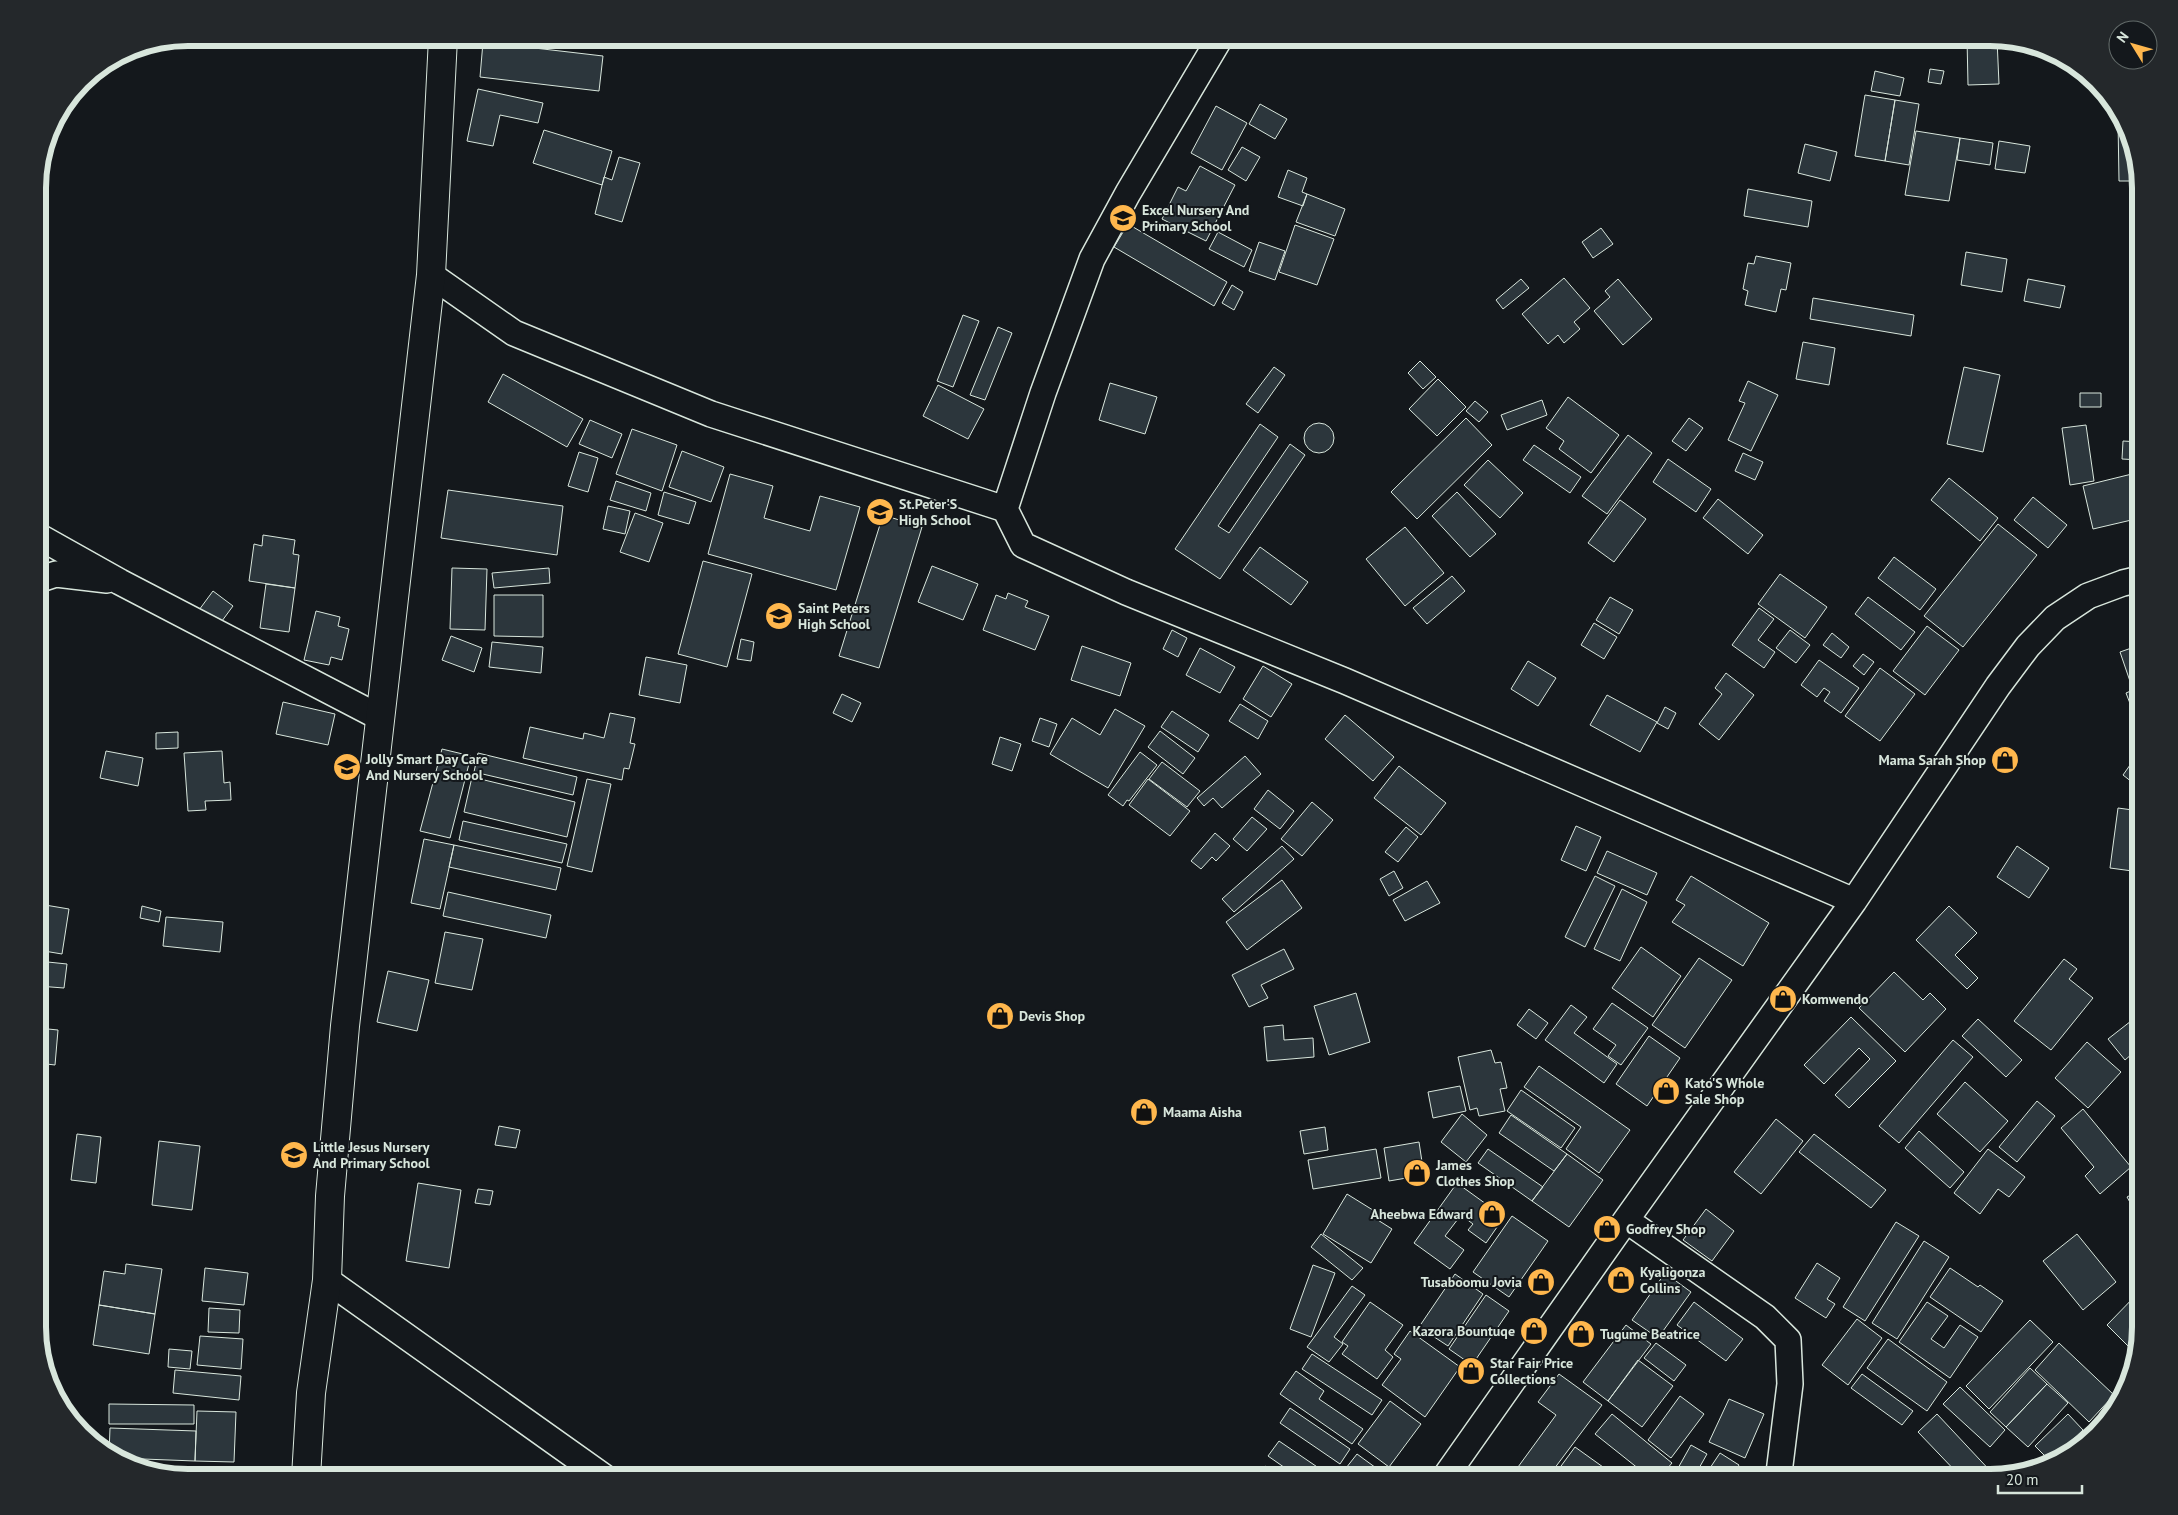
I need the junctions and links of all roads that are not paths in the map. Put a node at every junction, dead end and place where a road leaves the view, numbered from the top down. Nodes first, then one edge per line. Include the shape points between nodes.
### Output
1 (1215, 46) edge
2 (443, 47) edge
3 (431, 275) junction
4 (1005, 509) junction
5 (47, 541) edge
6 (47, 577) edge
7 (2132, 580) edge
8 (120, 582) junction
9 (379, 717) junction
10 (1854, 901) junction
11 (1626, 1220) junction
12 (327, 1280) junction
13 (307, 1469) edge
14 (591, 1469) edge
15 (1451, 1469) edge
16 (1779, 1469) edge

1 - 4 street via 1092,259
2 - 3 street
3 - 4 street via 514,333 684,403
3 - 9 street
4 - 10 street via 1023,545 1126,592 1364,689
5 - 8 street
6 - 8 street via 56,574
7 - 10 street via 2088,596 2055,618 2028,646
8 - 9 street
9 - 12 street via 344,1026 330,1196
10 - 11 street
11 - 15 street
11 - 16 street via 1765,1317 1788,1340 1790,1384
12 - 13 street via 311,1393
12 - 14 street

